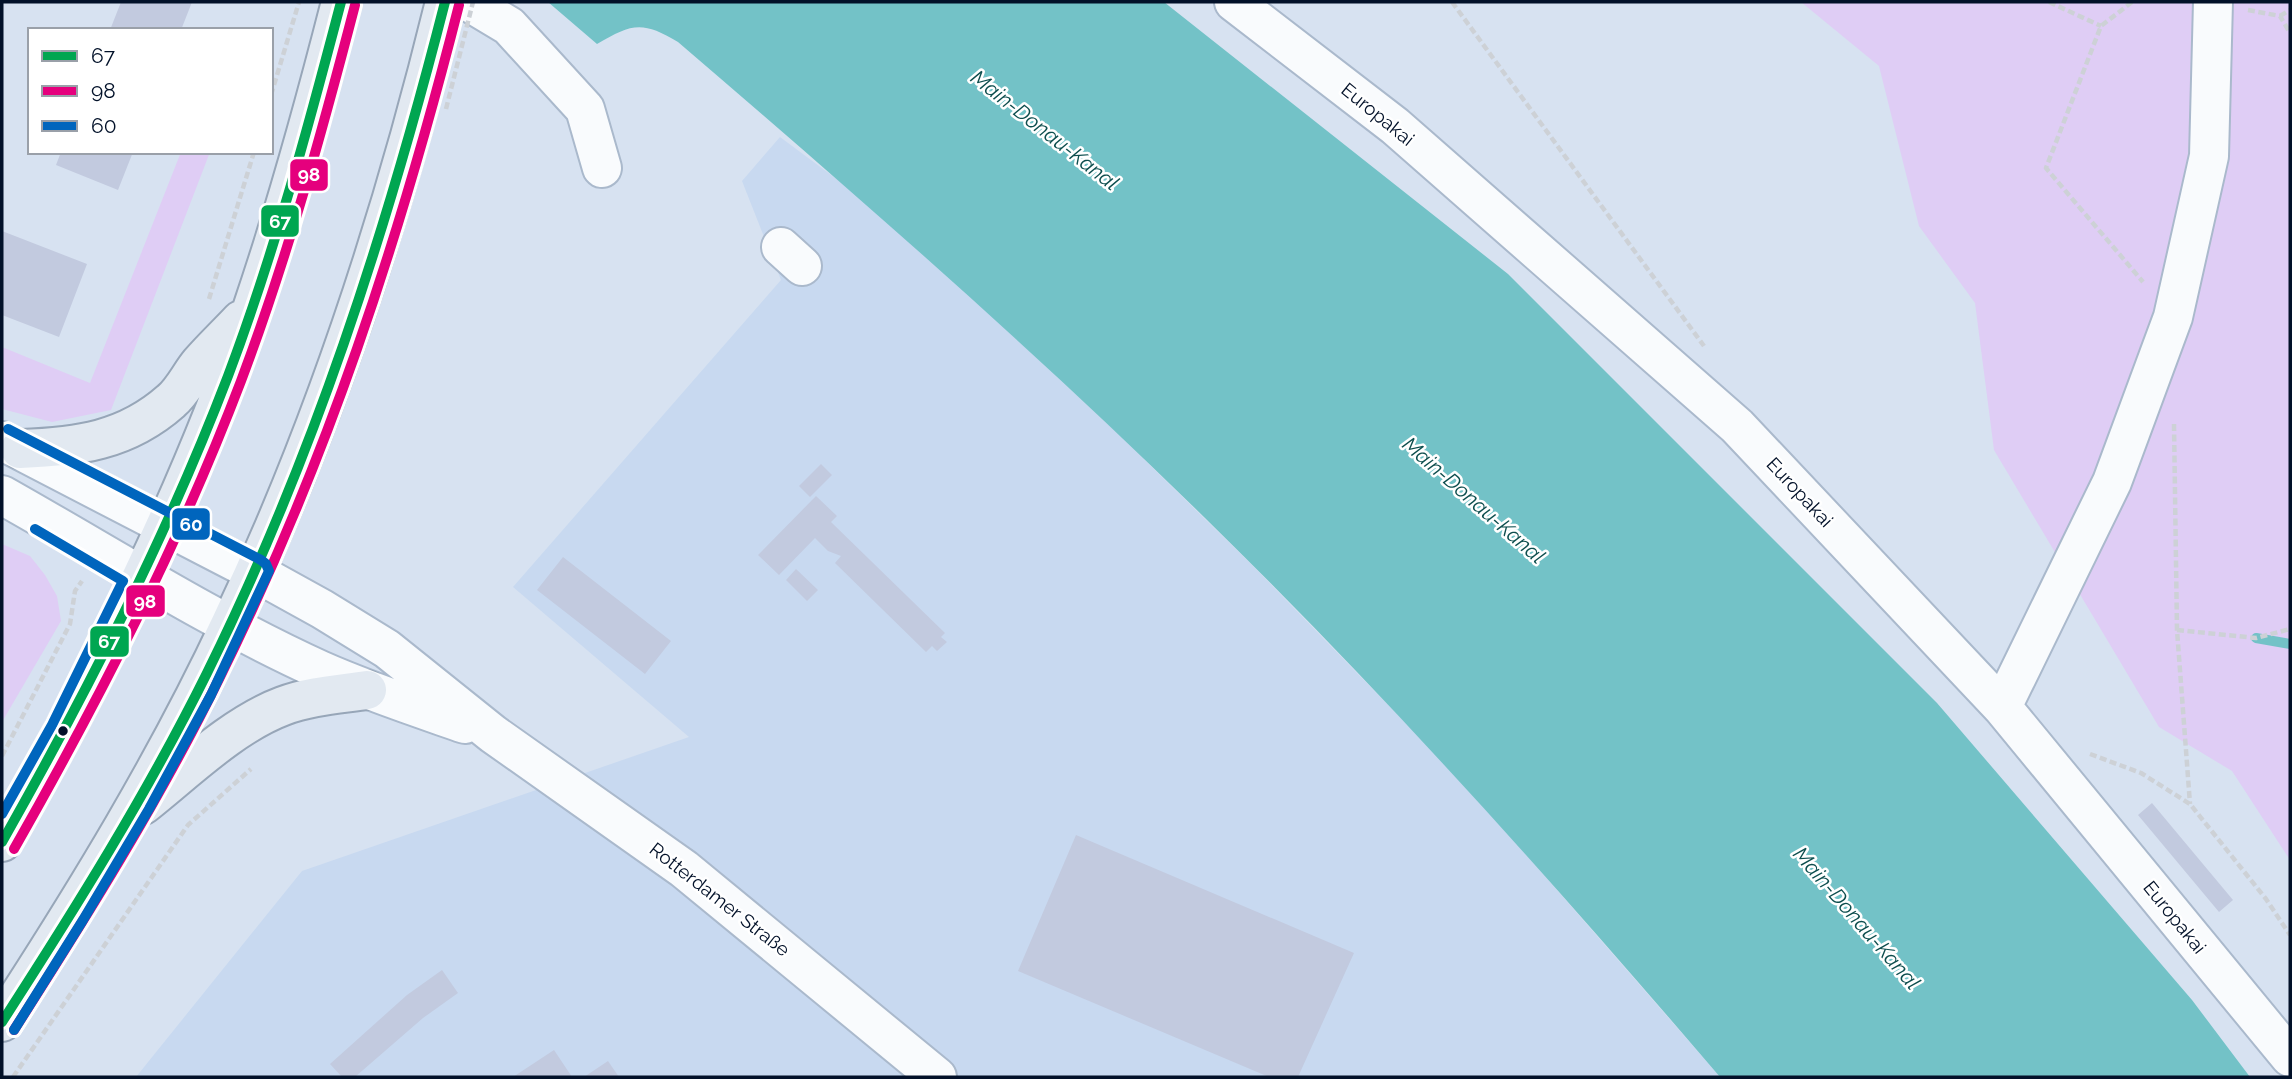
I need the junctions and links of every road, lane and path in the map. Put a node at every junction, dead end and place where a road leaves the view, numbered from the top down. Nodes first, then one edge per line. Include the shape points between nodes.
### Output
1 (299, 2) edge
2 (341, 2) edge
3 (445, 2) edge
4 (471, 2) edge
5 (1234, 2) edge
6 (1452, 2) edge
7 (2049, 2) edge
8 (2132, 2) edge
9 (2213, 3) edge
10 (2290, 10) edge
11 (2280, 16) junction
12 (2101, 26) junction
13 (2290, 33) edge
14 (273, 88) edge
15 (434, 102) junction
16 (603, 168) dead end
17 (252, 308) junction
18 (2172, 317) junction
19 (1712, 356) dead end
20 (2174, 412) dead end
21 (11, 445) edge
22 (2, 495) edge
23 (165, 525) junction
24 (255, 572) junction
25 (141, 576) junction
26 (231, 625) junction
27 (2290, 629) edge
28 (2177, 630) junction
29 (367, 690) junction
30 (2002, 707) junction
31 (493, 734) junction
32 (2044, 757) junction
33 (257, 764) dead end
34 (2190, 804) junction
35 (131, 816) junction
36 (2, 842) edge
37 (2290, 935) edge
38 (2, 1022) edge
39 (2290, 1057) edge
40 (13, 1077) edge
41 (937, 1077) edge

1 - 14 path
2 - 17 main road
3 - 15 main road
4 - 15 path, bridge
4 - 16 street via 509,26 586,109
5 - 30 street, Europakai via 1395,126 1737,426
6 - 19 path
7 - 12 path
8 - 12 path
9 - 11 path
9 - 18 street via 2209,156
10 - 11 path
11 - 13 path
12 - 18 path via 2046,168
15 - 24 main road via 340,363
17 - 21 main road via 172,400 146,419 97,442 61,447
17 - 23 main road
18 - 30 street via 2112,482
20 - 28 path
21 - 23 street, Rotterdamer Straße
22 - 25 street, Rotterdamer Straße
23 - 24 street, Rotterdamer Straße
23 - 25 main road
24 - 26 main road
24 - 31 street, Rotterdamer Straße via 387,649
25 - 26 street, Rotterdamer Straße
25 - 36 main road via 64,732
26 - 29 street, Rotterdamer Straße
26 - 35 main road
27 - 28 path via 2256,638
28 - 34 path
29 - 31 street, Rotterdamer Straße
29 - 35 main road via 306,700 266,713
30 - 32 street, Europakai
31 - 41 street, Rotterdamer Straße via 684,869
32 - 34 path via 2083,752 2141,774
32 - 39 street, Europakai
33 - 40 path via 188,825
34 - 37 path
35 - 38 main road

